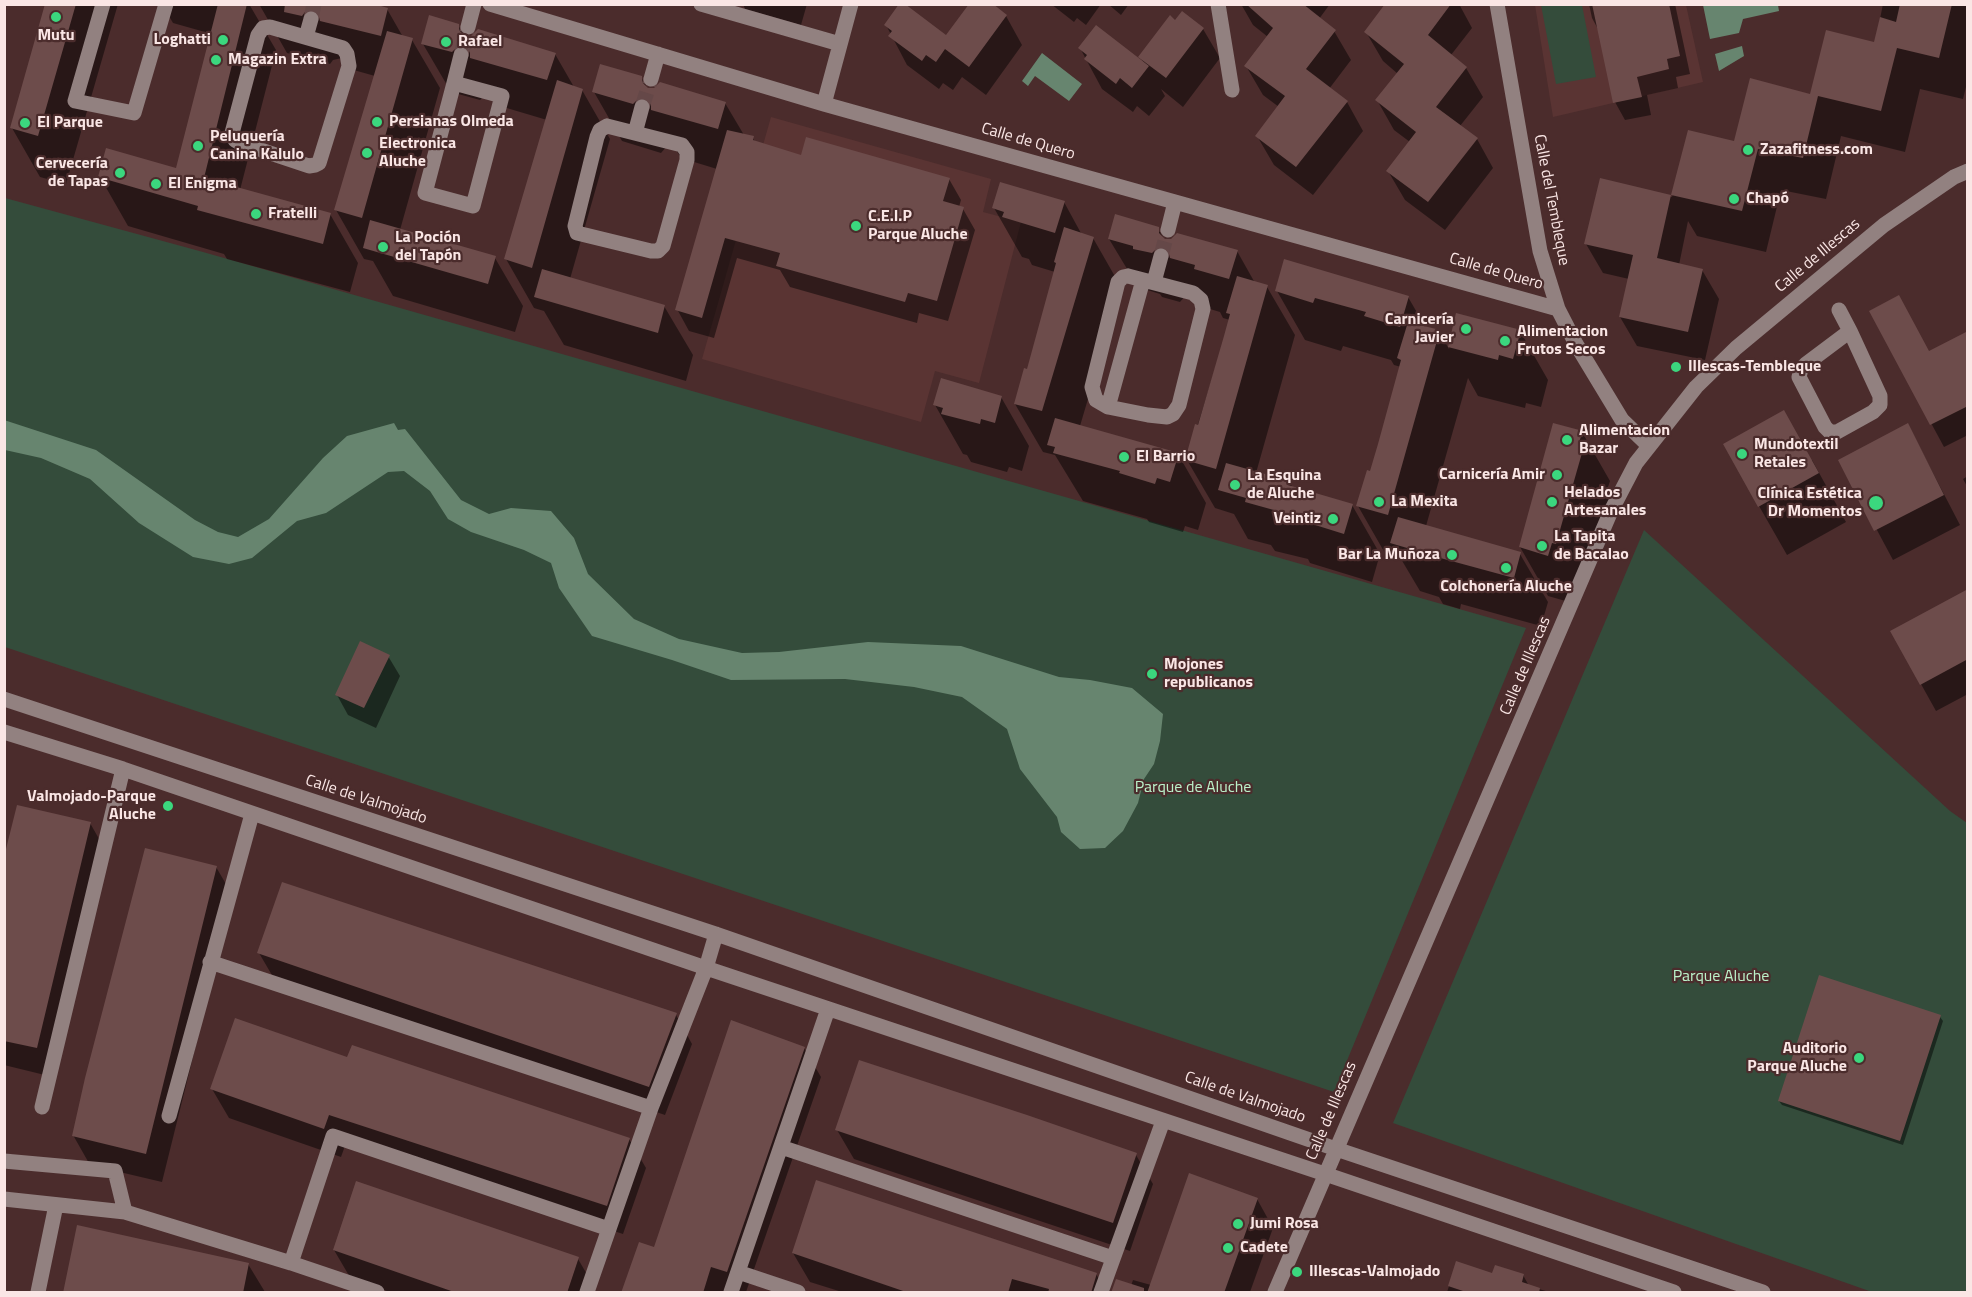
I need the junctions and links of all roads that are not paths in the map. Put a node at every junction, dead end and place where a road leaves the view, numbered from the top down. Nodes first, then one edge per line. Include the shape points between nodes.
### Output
1 (103, 4) edge
2 (166, 4) edge
3 (474, 4) edge
4 (490, 4) edge
5 (701, 4) edge
6 (851, 4) edge
7 (1218, 4) edge
8 (1497, 4) edge
9 (311, 19) tunnel mouth
10 (468, 27) tunnel mouth
11 (306, 37) junction
12 (840, 44) junction
13 (658, 54) junction
14 (461, 55) tunnel mouth
15 (651, 79) tunnel mouth
16 (454, 83) junction
17 (1232, 90) dead end
18 (824, 104) junction
19 (642, 107) tunnel mouth
20 (635, 133) junction
21 (1968, 171) edge
22 (1175, 202) junction
23 (1168, 230) tunnel mouth
24 (1161, 255) tunnel mouth
25 (1148, 281) junction
26 (1558, 309) junction
27 (1839, 310) dead end
28 (1850, 331) junction
29 (1108, 407) junction
30 (1649, 446) junction
31 (4, 699) edge
32 (4, 732) edge
33 (123, 769) junction
34 (252, 814) junction
35 (716, 934) junction
36 (210, 962) junction
37 (706, 968) junction
38 (828, 1009) junction
39 (42, 1107) dead end
40 (651, 1108) junction
41 (169, 1116) dead end
42 (1163, 1121) junction
43 (781, 1147) junction
44 (1336, 1149) junction
45 (4, 1161) edge
46 (1325, 1174) junction
47 (4, 1199) edge
48 (56, 1205) junction
49 (125, 1212) junction
50 (609, 1229) junction
51 (1113, 1258) junction
52 (291, 1263) junction
53 (738, 1272) junction
54 (1276, 1292) edge
55 (38, 1293) edge
56 (377, 1293) edge
57 (587, 1293) edge
58 (731, 1293) edge
59 (798, 1293) edge
60 (1101, 1293) edge
61 (1674, 1293) edge
62 (1763, 1293) edge

1 - 2 street via 75,101 134,113
3 - 10 street
4 - 13 street, Calle de Quero
5 - 12 street
6 - 12 street
7 - 17 street
8 - 26 street, Calle del Tembleque via 1538,241
9 - 11 street
11 - 11 street via 343,48 349,66 319,163 309,166 240,143 232,133 263,28
12 - 18 street
13 - 15 street
13 - 18 street, Calle de Quero
14 - 16 street
16 - 16 street via 425,194 473,206 502,96
18 - 22 street, Calle de Quero
19 - 20 street
20 - 20 street via 607,126 600,130 575,226 577,233 585,236 658,251 663,246 687,152 682,145
21 - 30 street, Calle de Illescas via 1884,225 1737,348 1701,381
22 - 23 street
22 - 26 street, Calle de Quero
24 - 25 street
25 - 29 street
25 - 29 street via 1128,276 1118,282 1092,387 1096,400
25 - 29 street via 1193,293 1201,300 1203,309 1179,405 1167,417
26 - 30 street, Calle del Tembleque via 1622,420
27 - 28 street
28 - 28 street via 1880,396 1880,405 1830,432 1799,377 1806,364
30 - 44 street, Calle de Illescas via 1611,511
31 - 35 street, Calle de Valmojado
32 - 33 street
33 - 34 street
33 - 39 street
34 - 36 street
34 - 37 street
35 - 37 street
35 - 44 street, Calle de Valmojado
36 - 40 street
36 - 41 street
37 - 38 street
37 - 40 street
38 - 42 street
38 - 43 street
40 - 50 street
42 - 46 street
42 - 51 street
43 - 51 street
43 - 53 street
44 - 46 street, Calle de Illescas
44 - 62 street, Calle de Valmojado
45 - 49 street via 115,1171
46 - 54 street, Calle de Illescas
46 - 61 street
47 - 48 street
48 - 49 street
48 - 55 street
49 - 52 street
50 - 52 street via 333,1136
50 - 57 street
51 - 60 street
52 - 56 street
53 - 58 street
53 - 59 street

